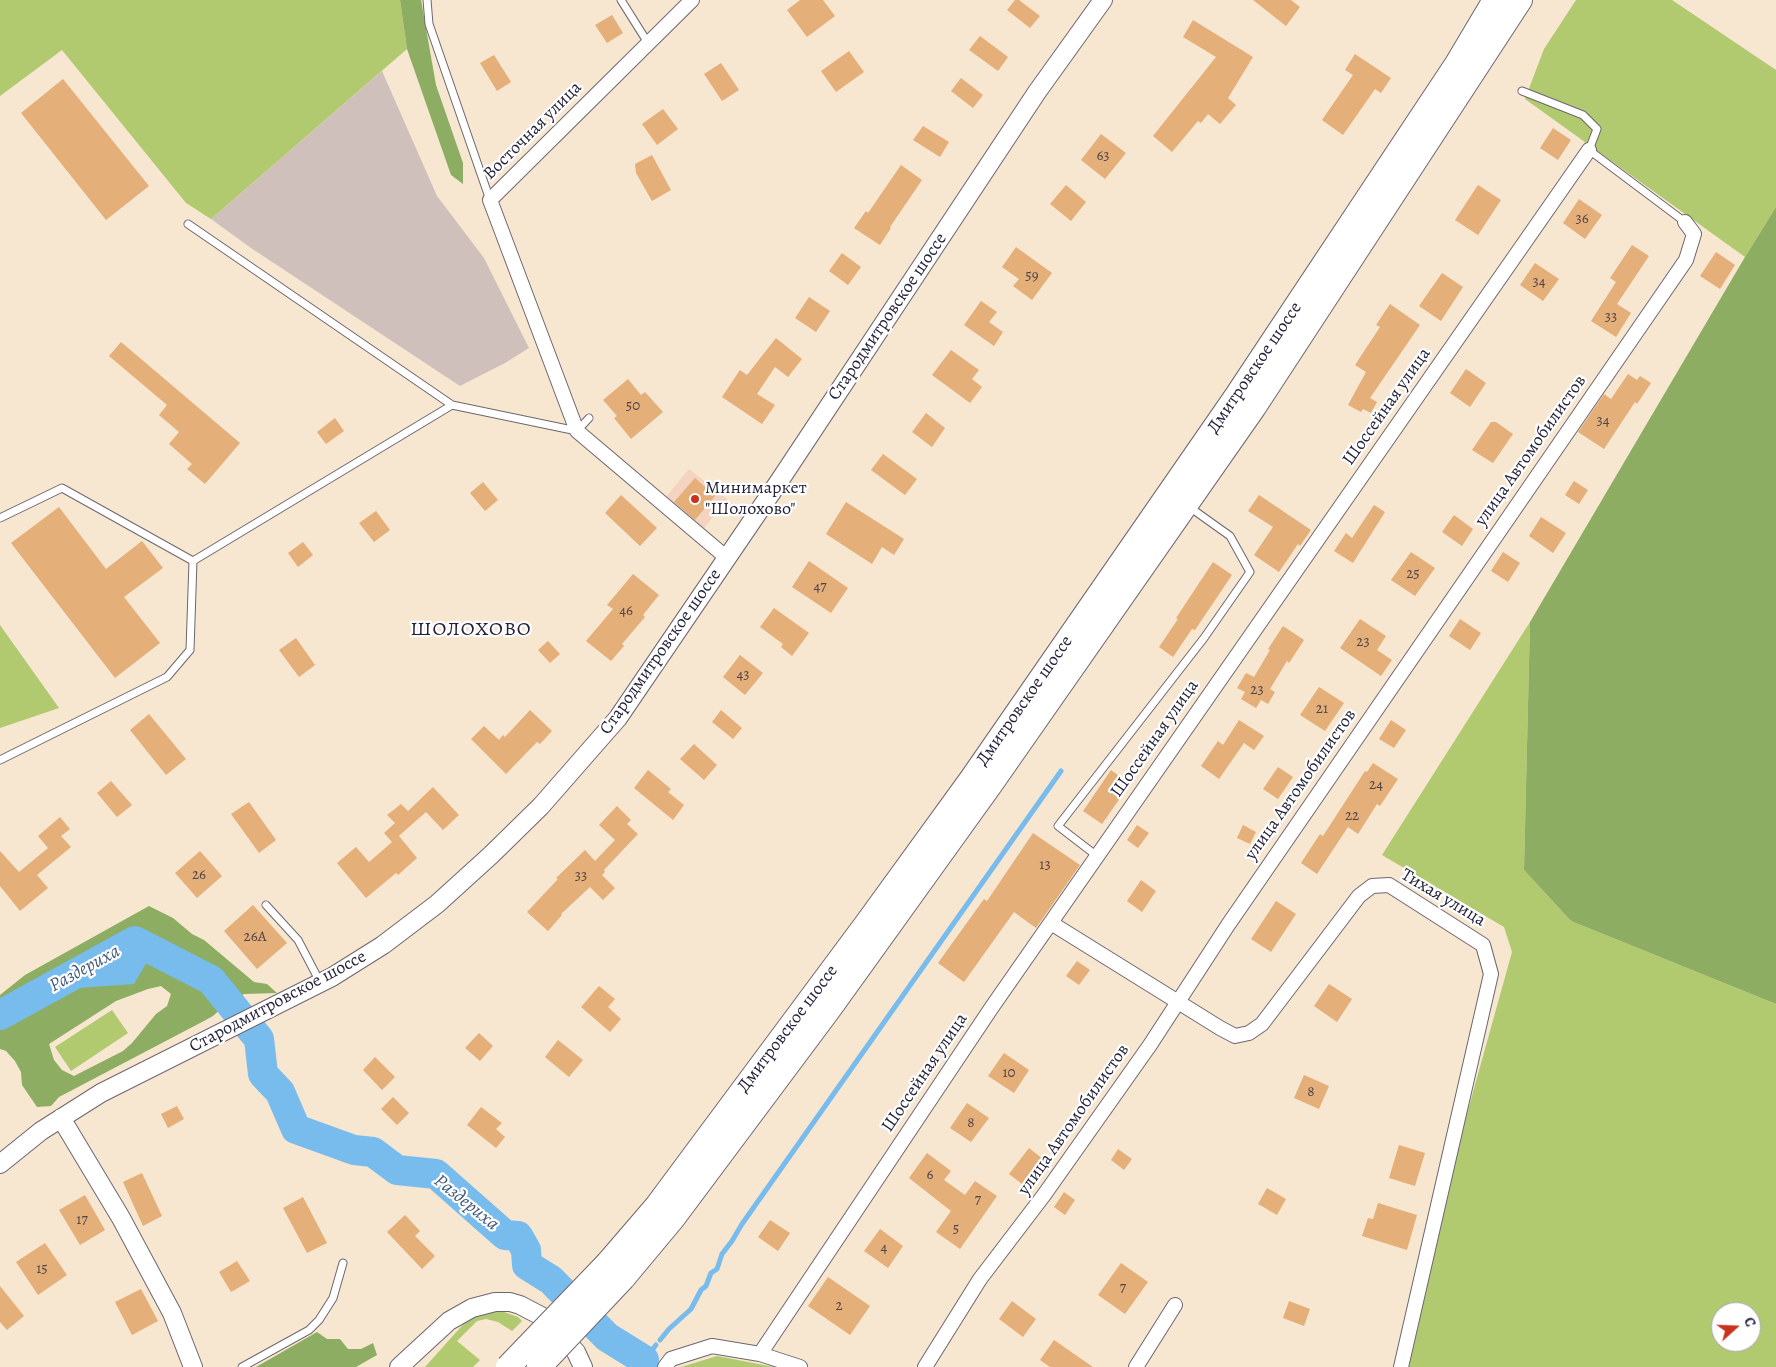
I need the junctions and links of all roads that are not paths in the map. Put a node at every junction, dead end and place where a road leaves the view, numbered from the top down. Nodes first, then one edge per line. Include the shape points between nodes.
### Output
1 (427, 0) edge
2 (621, 0) edge
3 (692, 0) edge
4 (1103, 0) edge
5 (1495, 0) edge
6 (1520, 0) edge
7 (648, 43) junction
8 (1522, 91) dead end
9 (1589, 150) junction
10 (490, 200) junction
11 (1685, 222) joint
12 (188, 224) dead end
13 (452, 405) junction
14 (589, 418) dead end
15 (577, 431) junction
16 (1186, 504) junction
17 (0, 518) edge
18 (727, 558) junction
19 (193, 561) junction
20 (0, 760) edge
21 (1097, 856) junction
22 (266, 905) dead end
23 (1051, 923) junction
24 (320, 982) junction
25 (1178, 1001) junction
26 (60, 1118) junction
27 (0, 1164) edge
28 (343, 1263) dead end
29 (616, 1270) junction
30 (1175, 1305) dead end
31 (760, 1354) junction
32 (193, 1367) edge
33 (242, 1367) edge
34 (399, 1367) edge
35 (508, 1367) edge
36 (539, 1367) edge
37 (583, 1367) edge
38 (665, 1367) edge
39 (800, 1367) edge
40 (925, 1367) edge
41 (1136, 1367) edge
42 (1401, 1367) edge

1 - 10 lane via 429,24
2 - 7 lane
3 - 7 street, Восточная улица
4 - 18 street, Стародмитровское шоссе via 1037,92
5 - 29 highway, Дмитровское шоссе via 1236,397 970,780 657,1206
6 - 16 highway, Дмитровское шоссе via 1254,407
7 - 10 street, Восточная улица
8 - 9 lane via 1583,115 1597,129
9 - 11 lane
9 - 21 street, Шоссейная улица
10 - 15 street, Восточная улица
11 - 25 street, улица Автомобилистов via 1694,234 1686,260
12 - 13 lane
13 - 15 lane
13 - 19 lane
14 - 15 lane
15 - 18 street
16 - 21 lane via 1230,536 1250,572 1204,638 1058,826
16 - 29 highway, Дмитровское шоссе via 829,1009 672,1218
17 - 19 lane via 62,488
18 - 24 street, Стародмитровское шоссе via 618,718 541,806 437,904 383,945
19 - 20 lane via 190,650 167,677
21 - 23 street, Шоссейная улица
22 - 24 lane via 298,940
23 - 25 street, Тихая улица
23 - 31 street, Шоссейная улица
24 - 26 street, Стародмитровское шоссе via 100,1093
25 - 40 street, улица Автомобилистов via 1044,1196 980,1279
25 - 42 street, Тихая улица via 1236,1036 1249,1033 1262,1024 1358,896 1372,886 1389,885 1483,945 1491,974
26 - 27 street, Стародмитровское шоссе
26 - 32 street via 121,1218 172,1313
28 - 33 lane via 333,1298 319,1320 308,1330
29 - 35 highway, Дмитровское шоссе, bridge
29 - 36 highway, Дмитровское шоссе, bridge
30 - 41 street
31 - 38 street via 712,1346 671,1359
31 - 39 street
34 - 37 street via 450,1321 472,1308 495,1302 520,1305 543,1317 576,1352

